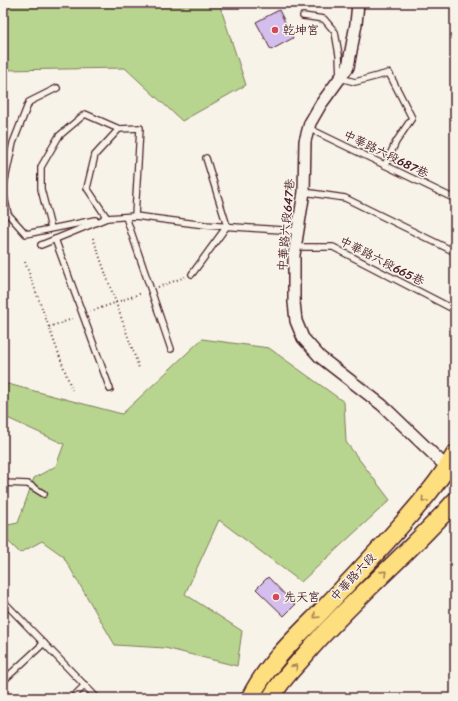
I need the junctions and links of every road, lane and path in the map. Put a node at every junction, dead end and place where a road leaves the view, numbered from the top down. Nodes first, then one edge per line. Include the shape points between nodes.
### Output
1 (358, 3) edge
2 (303, 16) dead end
3 (340, 78) junction
4 (57, 88) dead end
5 (308, 128) junction
6 (119, 129) junction
7 (206, 158) dead end
8 (385, 165) junction
9 (3, 191) edge
10 (304, 192) junction
11 (455, 199) edge
12 (126, 216) junction
13 (135, 216) junction
14 (107, 218) junction
15 (227, 226) junction
16 (51, 228) junction
17 (297, 231) junction
18 (93, 238) dead end
19 (55, 239) junction
20 (41, 244) dead end
21 (295, 246) junction
22 (455, 252) edge
23 (25, 262) dead end
24 (192, 274) joint
25 (151, 290) junction
26 (116, 302) junction
27 (455, 310) edge
28 (83, 315) junction
29 (49, 327) junction
30 (171, 349) dead end
31 (139, 368) dead end
32 (110, 389) dead end
33 (72, 390) dead end
34 (452, 466) edge
35 (3, 483) edge
36 (44, 494) dead end
37 (455, 501) edge
38 (3, 601) edge
39 (44, 643) junction
40 (3, 681) edge
41 (85, 686) junction
42 (72, 698) edge
43 (97, 698) edge
44 (250, 698) edge
45 (271, 698) edge

1 - 3 street, 中華路六段647巷 via 348,67
2 - 3 lane via 324,19 335,32
3 - 5 street, 中華路六段647巷
3 - 8 lane via 355,82 389,73 412,118
4 - 9 lane via 29,102 13,143
5 - 8 lane, 中華路六段687巷
5 - 10 street, 中華路六段647巷 via 305,141
6 - 13 lane via 140,128
6 - 14 lane via 95,155 87,188
6 - 16 lane via 85,114 59,136 41,167 41,190
7 - 15 lane
8 - 11 lane, 中華路六段687巷
9 - 16 lane via 8,214 26,234
10 - 17 street, 中華路六段647巷
10 - 22 lane via 345,198
12 - 13 lane
12 - 14 lane
12 - 25 lane
13 - 15 lane
14 - 16 lane
14 - 19 lane
15 - 17 lane
15 - 24 lane
17 - 21 street, 中華路六段647巷
18 - 26 path
19 - 20 lane
19 - 28 lane
21 - 27 lane, 中華路六段665巷 via 333,247
21 - 34 street, 中華路六段647巷 via 294,302 296,321 303,338 320,357 382,405
23 - 29 path
24 - 25 path
25 - 26 path
25 - 30 lane
26 - 28 path
26 - 31 path
28 - 29 path
28 - 32 lane
29 - 33 path
34 -> 44 main road, 中華路六段 via 374,554 277,656
35 - 36 lane via 28,484
45 -> 37 main road, 中華路六段 via 320,637 386,570 417,543
38 - 39 lane
39 - 40 lane
39 - 41 lane
41 - 42 lane
41 - 43 lane

